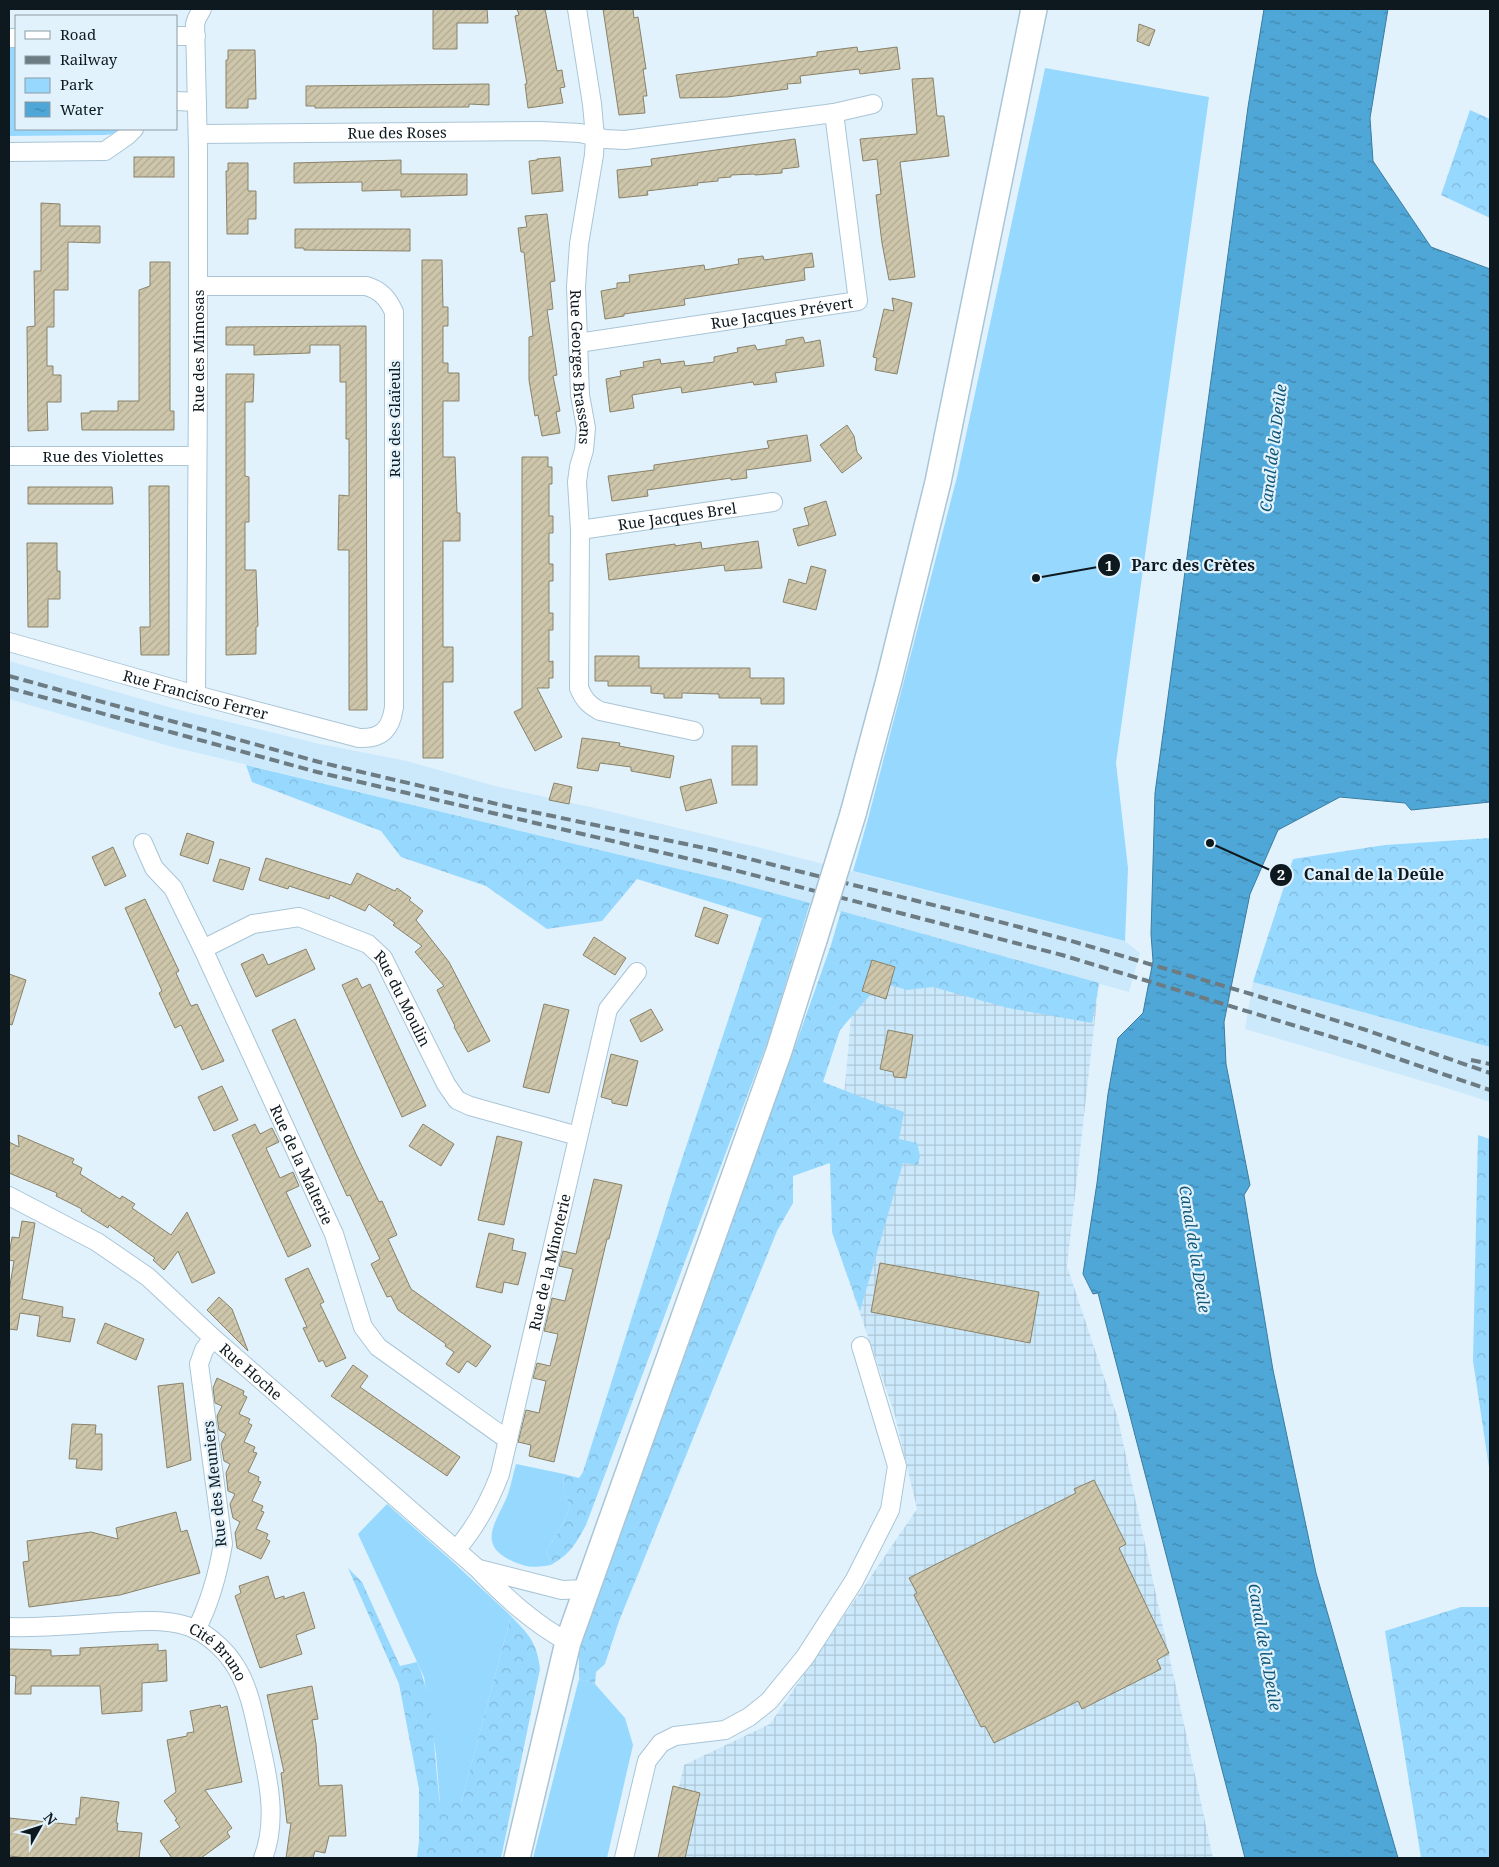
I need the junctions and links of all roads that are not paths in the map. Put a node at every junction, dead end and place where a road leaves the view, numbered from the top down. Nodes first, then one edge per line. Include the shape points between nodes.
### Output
1 (202, 9) edge
2 (577, 9) edge
3 (1034, 9) edge
4 (178, 36) edge
5 (196, 36) junction
6 (178, 101) edge
7 (198, 102) junction
8 (872, 104) dead end
9 (834, 113) junction
10 (133, 130) edge
11 (198, 134) junction
12 (595, 136) junction
13 (9, 152) edge
14 (198, 286) junction
15 (578, 343) junction
16 (9, 456) edge
17 (197, 456) junction
18 (772, 502) dead end
19 (580, 530) junction
20 (9, 642) edge
21 (196, 695) junction
22 (694, 731) dead end
23 (383, 732) joint
24 (142, 843) dead end
25 (203, 949) junction
26 (637, 972) dead end
27 (578, 1136) junction
28 (9, 1196) edge
29 (213, 1338) junction
30 (861, 1346) dead end
31 (508, 1440) junction
32 (456, 1550) junction
33 (478, 1569) junction
34 (586, 1589) junction
35 (9, 1627) edge
36 (196, 1630) junction
37 (568, 1642) junction
38 (263, 1858) edge
39 (517, 1858) edge
40 (624, 1858) edge

1 - 5 street, Rue des Mimosas via 196,18
2 - 12 street, Rue Georges Brassens
3 - 34 main road, bridge via 938,482 853,814 779,1051
4 - 5 street
5 - 7 street, Rue des Mimosas
6 - 7 street
7 - 11 street, Rue des Mimosas
8 - 9 street
9 - 12 street via 625,140 605,140
9 - 15 street, Rue Jacques Prévert via 858,301
10 - 13 street via 105,151
11 - 12 street, Rue des Roses via 540,131
11 - 14 street, Rue des Mimosas
12 - 15 street, Rue Georges Brassens via 579,244 576,287
14 - 17 street, Rue des Mimosas
14 - 23 street, Rue des Glaïeuls via 366,286 381,292 394,312 394,707 390,725
15 - 19 street, Rue Georges Brassens via 580,395 586,428 577,482
16 - 17 street, Rue des Violettes
17 - 21 street, Rue des Mimosas
18 - 19 street, Rue Jacques Brel
19 - 22 street, Rue Georges Brassens via 579,688 583,697 600,711
20 - 21 street, Rue Francisco Ferrer
21 - 23 street, Rue Francisco Ferrer via 359,738
24 - 25 street, Rue de la Malterie via 154,868 173,888
25 - 27 street, Rue du Moulin via 253,924 299,917 368,944 384,958 457,1100
25 - 31 street, Rue de la Malterie via 334,1234 363,1327 378,1347
26 - 27 street, Rue de la Minoterie via 608,1009
27 - 31 street, Rue de la Minoterie
28 - 29 street, Rue Hoche via 114,1253 148,1277
29 - 32 street, Rue Hoche
29 - 36 street, Rue des Meuniers via 199,1364 223,1544 218,1570
30 - 40 street via 897,1466 890,1510 854,1581 805,1657 769,1701 725,1730 675,1736 661,1743 647,1760
31 - 32 street, Rue de la Minoterie via 490,1501
32 - 33 street, Rue Hoche
33 - 34 street, Rue Hoche via 562,1590
33 - 37 street, Rue Hoche via 529,1617
34 - 37 main road
35 - 36 street, Cité Bruno via 169,1622
36 - 38 street, Cité Bruno via 216,1644 235,1666 252,1704 267,1774 271,1820
37 - 39 main road

